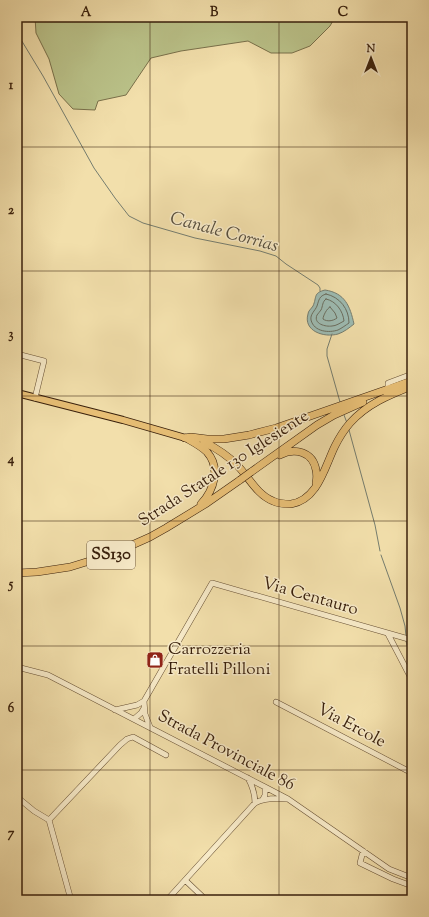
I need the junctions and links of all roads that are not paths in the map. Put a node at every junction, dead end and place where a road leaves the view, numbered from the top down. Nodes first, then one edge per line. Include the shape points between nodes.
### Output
1 (17, 354) edge
2 (412, 374) edge
3 (412, 381) edge
4 (412, 385) edge
5 (388, 389) junction
6 (17, 393) edge
7 (374, 396) junction
8 (35, 398) junction
9 (344, 407) junction
10 (334, 411) junction
11 (185, 438) junction
12 (204, 442) joint
13 (252, 471) junction
14 (316, 485) junction
15 (205, 502) junction
16 (17, 573) edge
17 (388, 634) junction
18 (412, 640) edge
19 (17, 667) edge
20 (412, 680) edge
21 (144, 701) junction
22 (276, 702) dead end
23 (137, 705) junction
24 (144, 708) junction
25 (115, 710) junction
26 (134, 719) junction
27 (150, 727) junction
28 (166, 755) dead end
29 (412, 772) edge
30 (247, 777) junction
31 (266, 787) junction
32 (255, 796) junction
33 (17, 797) edge
34 (263, 799) junction
35 (288, 799) junction
36 (255, 803) junction
37 (49, 820) junction
38 (363, 851) junction
39 (412, 878) edge
40 (185, 880) junction
41 (412, 886) edge
42 (71, 900) edge
43 (167, 900) edge
44 (206, 900) edge

1 - 8 street via 44,361
2 - 5 street via 388,383
3 - 5 highway
3 - 7 highway
4 - 7 highway
4 - 14 highway via 370,406 349,424 335,445
5 - 9 highway
6 - 8 main road
7 - 9 highway
8 - 11 main road
9 - 10 highway
10 - 11 highway via 249,435 224,439
10 - 13 highway, Strada Statale 130 Iglesiente / SS130
11 - 12 main road
11 - 15 highway via 198,445 212,461 214,476 211,491
12 - 14 highway via 222,452 261,493 275,502 288,504 300,501 310,494
13 - 14 highway via 264,467 282,454 296,451 307,455 313,461 317,472
13 - 15 highway, Strada Statale 130 Iglesiente / SS130, bridge
15 - 16 highway, Strada Statale 130 Iglesiente / SS130 via 179,521 112,554 70,567
17 - 18 street, Via Centauro
17 - 20 street
17 - 21 street, Via Centauro via 212,583
19 - 25 street, Strada Provinciale 86 via 48,674
21 - 23 street
21 - 24 street
22 - 29 street, Via Ercole
23 - 25 street
23 - 26 street
24 - 26 street
24 - 27 street
25 - 26 street, Strada Provinciale 86
26 - 27 street, Strada Provinciale 86
27 - 30 street, Strada Provinciale 86
28 - 37 street via 133,737 127,739
30 - 31 street, Strada Provinciale 86
30 - 32 street
31 - 32 street
31 - 34 street
31 - 35 street, Strada Provinciale 86
32 - 36 street
33 - 37 street
34 - 35 street
34 - 36 street
35 - 38 street, Strada Provinciale 86
36 - 40 street
37 - 42 street
38 - 39 street, Strada Provinciale 86 via 389,869
38 - 41 street via 360,863
40 - 43 street
40 - 44 street

